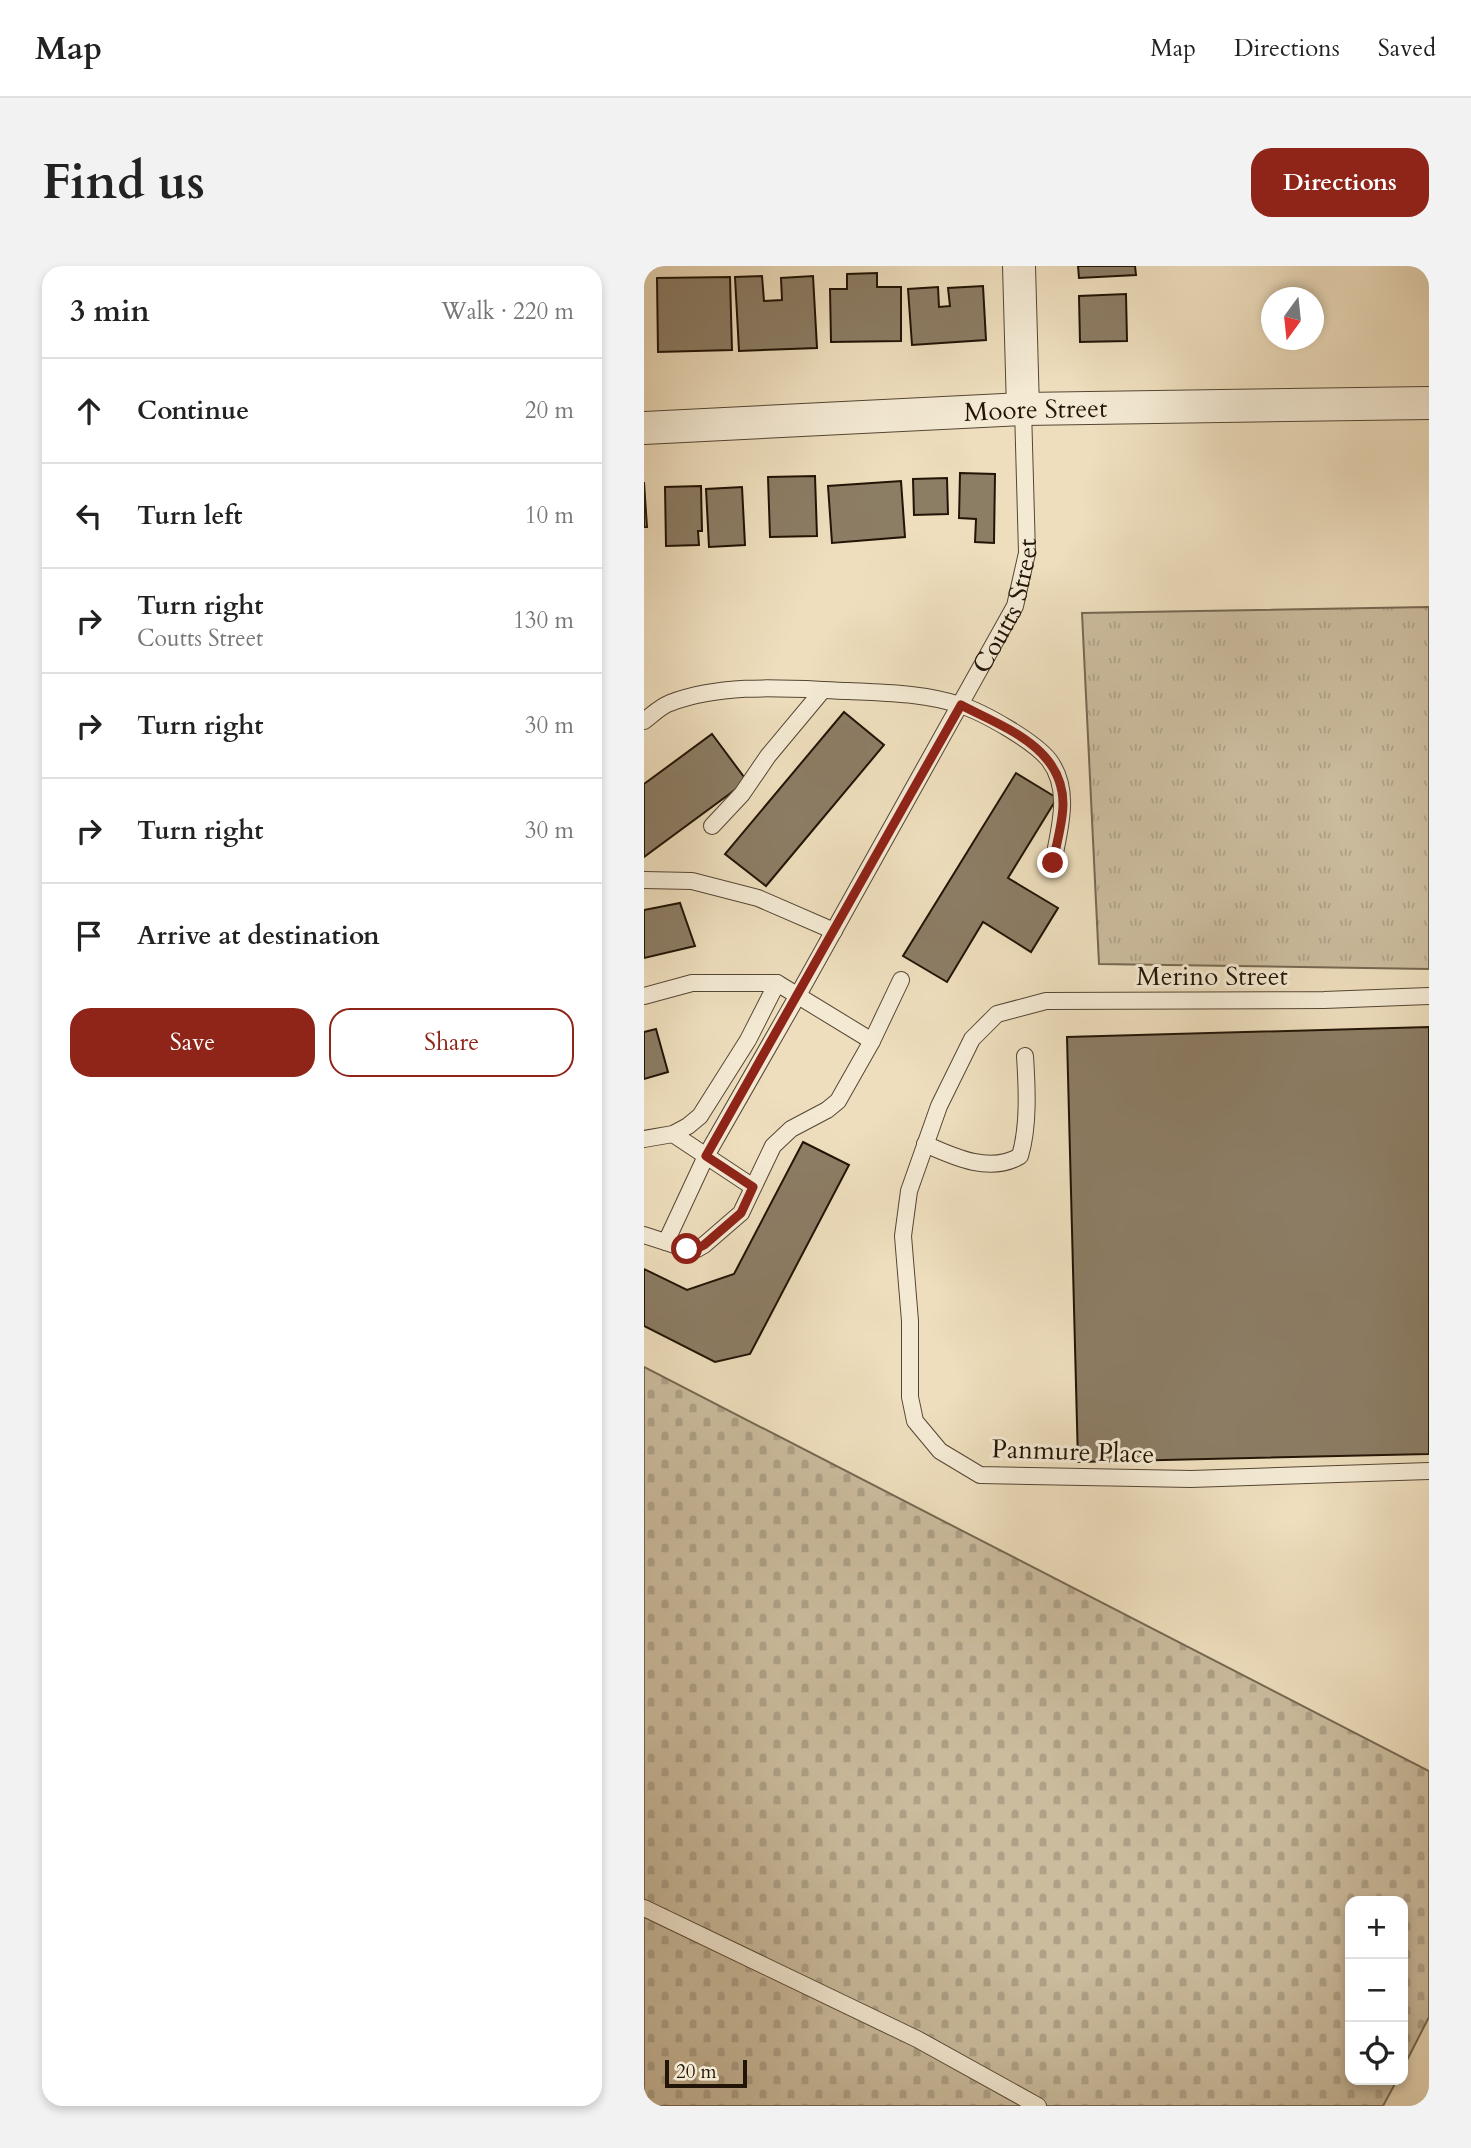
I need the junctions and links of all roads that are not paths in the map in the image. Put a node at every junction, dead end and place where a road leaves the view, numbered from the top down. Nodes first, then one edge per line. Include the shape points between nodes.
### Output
1 (1019, 266) edge
2 (1429, 403) edge
3 (1023, 410) junction
4 (644, 428) edge
5 (823, 690) junction
6 (961, 705) junction
7 (644, 721) edge
8 (712, 826) dead end
9 (1053, 863) dead end
10 (644, 880) edge
11 (834, 931) junction
12 (901, 980) dead end
13 (778, 984) junction
14 (798, 995) junction
15 (644, 996) edge
16 (1429, 996) edge
17 (997, 1014) joint
18 (872, 1041) junction
19 (1025, 1056) dead end
20 (673, 1134) junction
21 (644, 1139) edge
22 (925, 1144) junction
23 (706, 1156) junction
24 (753, 1187) junction
25 (644, 1234) edge
26 (666, 1242) junction
27 (1429, 1471) edge
28 (644, 1908) edge
29 (1038, 2106) edge

1 - 3 street, Coutts Street
2 - 3 street, Moore Street
3 - 4 street, Moore Street
3 - 6 lane, Coutts Street via 1027,553 1014,606
5 - 6 lane via 906,694
5 - 7 lane via 719,690 667,703
5 - 8 lane
6 - 9 lane via 1029,740 1050,761 1063,804
6 - 11 lane, Coutts Street
10 - 11 lane via 692,881 758,898
11 - 14 lane, Coutts Street
12 - 18 lane
13 - 14 lane
13 - 15 lane via 692,984
13 - 20 lane via 700,1116
14 - 18 lane
14 - 23 lane, Coutts Street
16 - 17 lane, Merino Street via 1046,1001
17 - 22 lane, Panmure Place via 972,1039
18 - 24 lane via 838,1101 790,1129 774,1146
19 - 22 lane via 1020,1156 986,1164
20 - 21 lane
20 - 23 lane
22 - 27 lane, Panmure Place via 909,1191 903,1237 910,1397 915,1421 940,1451 980,1475 1027,1477 1191,1479
23 - 24 lane
23 - 26 lane, Coutts Street
24 - 26 lane via 741,1213 704,1245 687,1249
25 - 26 lane
28 - 29 lane via 917,2039

